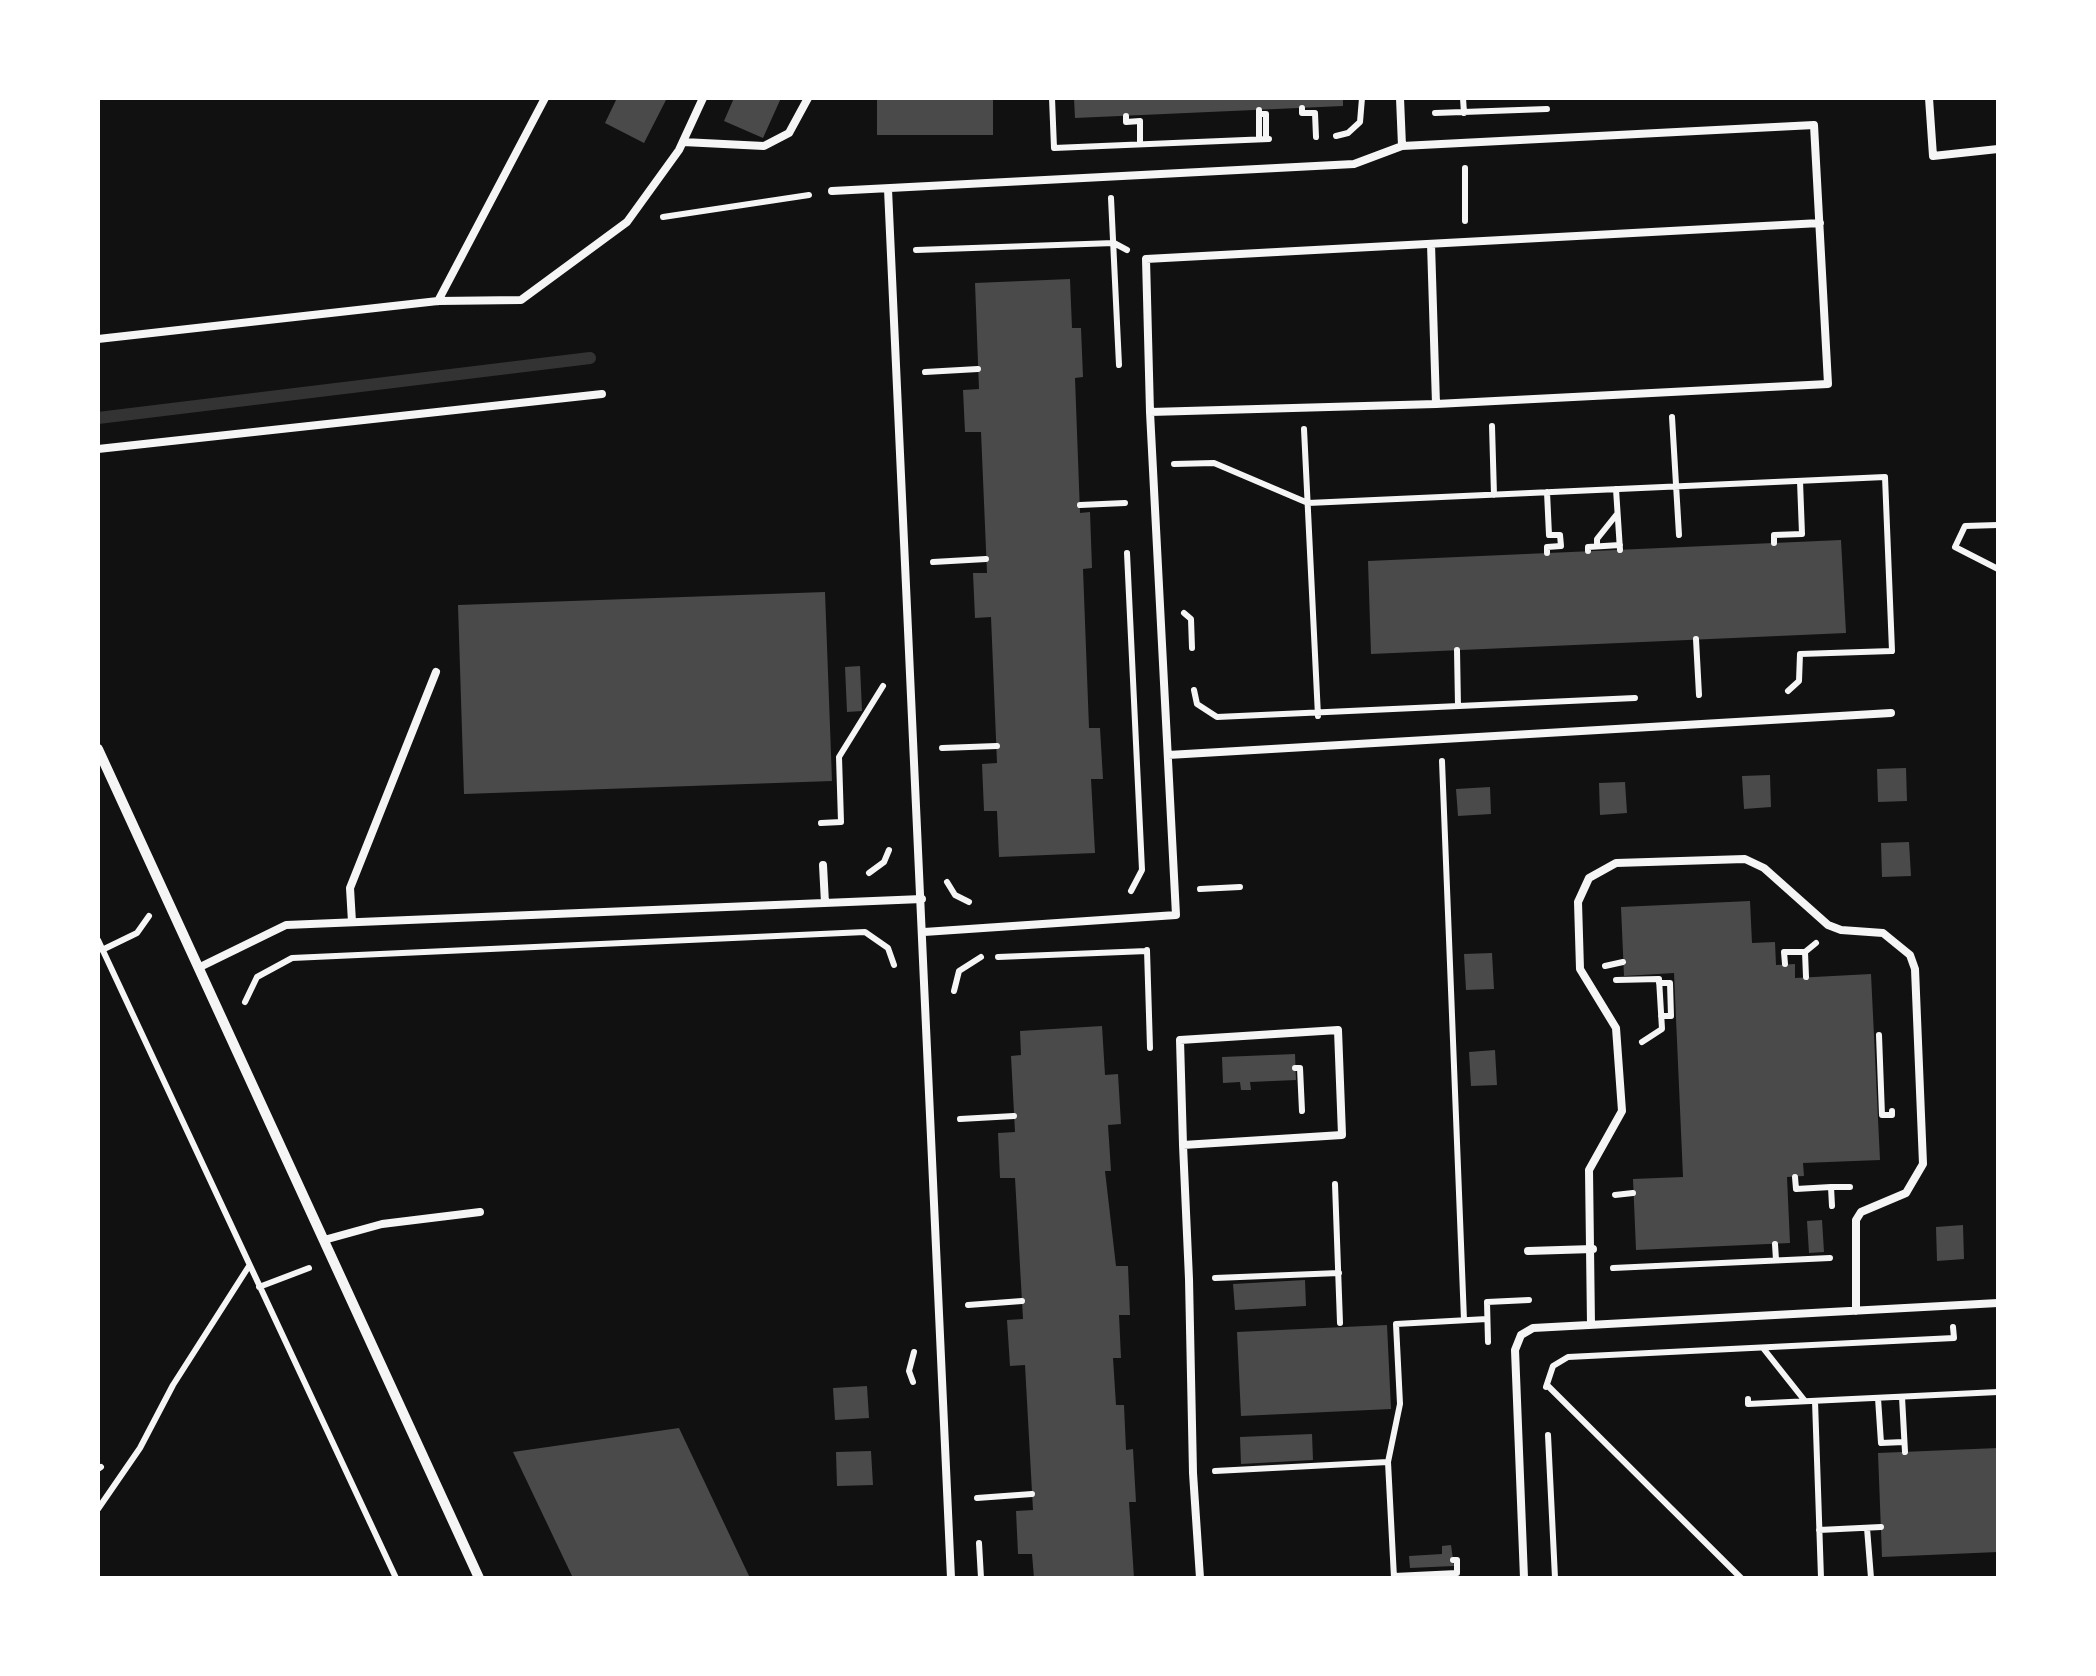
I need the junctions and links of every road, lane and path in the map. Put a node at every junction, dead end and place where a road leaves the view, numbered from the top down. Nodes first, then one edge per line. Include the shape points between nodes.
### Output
1 (545, 98) edge
2 (703, 98) edge
3 (808, 98) edge
4 (1052, 98) edge
5 (1362, 98) edge
6 (1400, 98) edge
7 (1463, 98) edge
8 (1929, 98) edge
9 (1302, 108) dead end
10 (1259, 112) dead end
11 (1126, 116) dead end
12 (1464, 120) dead end
13 (1316, 137) junction
14 (1283, 138) dead end
15 (1299, 138) dead end
16 (1263, 139) junction
17 (683, 142) junction
18 (1140, 144) junction
19 (1402, 146) junction
20 (1998, 148) edge
21 (1465, 167) dead end
22 (1110, 177) junction
23 (888, 189) junction
24 (832, 191) joint
25 (627, 222) junction
26 (1820, 224) junction
27 (920, 238) dead end
28 (1465, 242) junction
29 (1114, 243) junction
30 (1431, 244) junction
31 (892, 248) junction
32 (920, 250) junction
33 (921, 268) dead end
34 (438, 301) junction
35 (98, 340) edge
36 (924, 354) dead end
37 (978, 369) dead end
38 (925, 372) junction
39 (1119, 373) dead end
40 (926, 390) dead end
41 (1671, 392) junction
42 (602, 394) dead end
43 (1491, 401) junction
44 (1436, 404) junction
45 (1304, 408) junction
46 (1150, 412) junction
47 (98, 449) edge
48 (1153, 466) junction
49 (1800, 481) junction
50 (1124, 484) dead end
51 (1676, 486) junction
52 (1616, 490) junction
53 (1547, 492) junction
54 (1494, 495) junction
55 (1125, 503) junction
56 (1308, 503) junction
57 (1080, 505) dead end
58 (1618, 513) junction
59 (1126, 522) dead end
60 (1998, 524) edge
61 (1679, 536) dead end
62 (1127, 542) dead end
63 (932, 543) dead end
64 (1774, 544) dead end
65 (1597, 546) junction
66 (1588, 551) dead end
67 (1547, 553) dead end
68 (986, 559) dead end
69 (933, 562) junction
70 (1998, 569) edge
71 (934, 581) dead end
72 (1159, 592) junction
73 (1696, 640) dead end
74 (1457, 650) dead end
75 (1192, 658) dead end
76 (882, 666) dead end
77 (436, 672) dead end
78 (1193, 677) dead end
79 (883, 686) junction
80 (1771, 692) dead end
81 (1716, 694) dead end
82 (1698, 695) junction
83 (1680, 696) dead end
84 (1643, 698) dead end
85 (884, 705) dead end
86 (1458, 706) junction
87 (1318, 712) junction
88 (1891, 714) dead end
89 (941, 730) dead end
90 (997, 746) dead end
91 (1320, 746) junction
92 (942, 748) junction
93 (98, 749) edge
94 (1168, 755) junction
95 (942, 768) dead end
96 (1443, 772) dead end
97 (821, 822) dead end
98 (890, 841) dead end
99 (823, 865) dead end
100 (946, 866) dead end
101 (823, 876) junction
102 (1240, 887) dead end
103 (1174, 890) junction
104 (1117, 896) dead end
105 (922, 900) junction
106 (984, 901) dead end
107 (825, 903) junction
108 (150, 915) dead end
109 (352, 922) junction
110 (924, 932) junction
111 (1812, 934) dead end
112 (98, 940) edge
113 (102, 950) junction
114 (1596, 950) dead end
115 (1147, 951) dead end
116 (1806, 952) junction
117 (1623, 962) dead end
118 (1785, 964) dead end
119 (198, 968) junction
120 (1601, 968) junction
121 (1806, 977) dead end
122 (895, 980) dead end
123 (1659, 983) junction
124 (954, 1005) dead end
125 (1661, 1016) junction
126 (222, 1018) junction
127 (1880, 1035) dead end
128 (1890, 1050) dead end
129 (1637, 1054) dead end
130 (1295, 1068) dead end
131 (959, 1100) dead end
132 (1291, 1115) dead end
133 (1014, 1116) dead end
134 (960, 1120) junction
135 (960, 1138) dead end
136 (1183, 1146) junction
137 (1795, 1177) dead end
138 (1608, 1183) dead end
139 (1335, 1184) dead end
140 (1865, 1186) dead end
141 (1831, 1188) junction
142 (1634, 1194) dead end
143 (480, 1212) dead end
144 (1832, 1222) dead end
145 (324, 1240) junction
146 (1833, 1240) dead end
147 (1775, 1244) dead end
148 (1592, 1249) junction
149 (1611, 1250) dead end
150 (1528, 1251) dead end
151 (332, 1258) junction
152 (1834, 1258) junction
153 (1776, 1260) junction
154 (249, 1266) junction
155 (1338, 1272) junction
156 (1208, 1279) dead end
157 (1855, 1284) junction
158 (967, 1286) dead end
159 (259, 1288) junction
160 (1537, 1300) dead end
161 (1022, 1301) dead end
162 (968, 1304) junction
163 (1998, 1304) edge
164 (1952, 1306) junction
165 (1856, 1311) junction
166 (1488, 1319) junction
167 (1464, 1320) junction
168 (1340, 1322) dead end
169 (969, 1324) dead end
170 (1591, 1325) junction
171 (913, 1332) dead end
172 (1762, 1348) junction
173 (1489, 1356) dead end
174 (1546, 1385) junction
175 (1998, 1392) edge
176 (914, 1396) dead end
177 (1902, 1397) junction
178 (1878, 1398) junction
179 (1748, 1399) dead end
180 (1805, 1401) junction
181 (1815, 1401) junction
182 (1547, 1404) dead end
183 (1548, 1424) dead end
184 (1904, 1442) junction
185 (1905, 1452) dead end
186 (1388, 1462) junction
187 (1223, 1470) dead end
188 (976, 1478) dead end
189 (1032, 1494) dead end
190 (977, 1498) junction
191 (98, 1509) edge
192 (978, 1514) dead end
193 (1881, 1527) dead end
194 (1867, 1528) junction
195 (979, 1530) dead end
196 (1820, 1530) junction
197 (1453, 1560) dead end
198 (1394, 1577) edge
199 (396, 1578) edge
200 (479, 1578) edge
201 (950, 1578) edge
202 (981, 1578) edge
203 (1200, 1578) edge
204 (1524, 1578) edge
205 (1555, 1578) edge
206 (1741, 1578) edge
207 (1821, 1578) edge
208 (1870, 1578) edge

1 - 34 lane
2 - 17 lane
3 - 17 lane via 790,134 764,146
4 - 18 path via 1054,148
5 - 13 path via 1354,130
6 - 19 lane
7 - 12 path
8 - 20 lane via 1932,156
9 - 13 path via 1315,113
10 - 16 path
11 - 18 path via 1126,122 1140,121
13 - 15 path
14 - 16 path
16 - 18 path
17 - 25 lane
19 - 22 lane via 1354,164
19 - 26 lane via 1814,125
21 - 28 path
22 - 23 lane
22 - 29 path
23 - 24 lane
23 - 31 lane
24 - 25 path
25 - 34 lane via 521,300
26 - 28 lane
26 - 41 lane via 1828,384
27 - 32 path
28 - 30 lane
29 - 32 path
29 - 39 path
30 - 44 lane
30 - 46 lane via 1146,259
31 - 32 path
31 - 105 lane
32 - 33 path
34 - 35 lane
36 - 38 path
37 - 38 path
38 - 40 path
41 - 43 lane
41 - 51 path
42 - 47 lane
43 - 44 lane
43 - 54 path
44 - 45 lane
45 - 46 lane
45 - 56 path
46 - 48 lane
48 - 56 path via 1214,463
48 - 72 lane
49 - 51 path
49 - 64 path via 1802,534 1774,535
49 - 80 path via 1885,477 1892,651 1800,654 1799,681 1789,691
50 - 55 path
51 - 52 path
51 - 61 path
52 - 53 path
52 - 58 path
53 - 54 path
53 - 67 path via 1549,535 1560,534 1561,546 1547,546
54 - 56 path
55 - 57 path
55 - 59 path
56 - 87 path
58 - 65 path
58 - 65 path via 1620,548
60 - 70 path via 1966,526 1955,548
62 - 104 path via 1142,870 1138,884
63 - 69 path
65 - 66 path
68 - 69 path
69 - 71 path
72 - 75 path via 1191,619
72 - 94 lane
73 - 82 path
74 - 86 path
76 - 79 path
77 - 109 lane via 350,888
78 - 87 path via 1197,704 1216,717
79 - 85 path
79 - 97 path via 839,757 841,822
81 - 82 path
82 - 83 path
84 - 86 path
86 - 87 path
87 - 91 path
88 - 91 lane
89 - 92 path
90 - 92 path
91 - 94 lane
92 - 95 path
93 - 119 street
94 - 103 lane
96 - 167 path
98 - 101 path via 875,871
99 - 101 lane
100 - 106 path via 955,895 964,902
101 - 107 lane
102 - 103 path
103 - 110 lane via 1176,915
105 - 107 lane
105 - 110 lane
107 - 109 lane
108 - 113 path via 137,933
109 - 119 lane via 286,926
110 - 201 lane
111 - 116 path via 1820,940
112 - 113 path
113 - 154 path
114 - 120 path
115 - 124 path via 976,958 959,972
116 - 118 path via 1784,952
116 - 121 path
117 - 120 path
119 - 126 street
120 - 123 path via 1620,981
122 - 126 path via 888,948 865,932 292,958 258,977 243,1006
123 - 125 path
123 - 125 path via 1670,983 1672,992 1671,1016
125 - 129 path via 1662,1029 1645,1038
126 - 145 street
127 - 128 path via 1882,1115 1892,1114
130 - 132 path via 1302,1112
131 - 134 path
133 - 134 path
134 - 135 path
136 - 136 lane via 1342,1135 1338,1030 1180,1040
136 - 203 lane
137 - 141 path via 1796,1189
138 - 142 path via 1608,1196
139 - 155 path
140 - 141 path
141 - 144 path
143 - 145 lane via 382,1224
145 - 151 street
146 - 152 path
147 - 153 path
148 - 150 lane
148 - 157 lane via 1589,1170 1622,1111 1616,1028 1580,969 1582,889 1595,872 1616,864 1738,858 1764,868 1828,924 1889,935 1913,962 1922,1164 1906,1193 1856,1220
148 - 170 lane
149 - 153 path via 1612,1268
151 - 159 path
151 - 200 street
152 - 153 path
152 - 157 path via 1830,1287
154 - 159 path
154 - 191 path
155 - 156 path
155 - 168 path
157 - 165 lane
158 - 162 path
159 - 199 path
160 - 166 path via 1487,1302
161 - 162 path
162 - 169 path
163 - 164 lane
164 - 165 lane
164 - 172 path via 1954,1338
165 - 170 lane
166 - 167 path
166 - 173 path
167 - 186 path via 1396,1324 1400,1404
170 - 204 lane via 1533,1328 1515,1350
171 - 176 path
172 - 174 path via 1568,1357 1552,1366
172 - 180 path
174 - 182 path
174 - 206 path
175 - 177 path
177 - 178 path
177 - 184 path
178 - 181 path
178 - 184 path via 1880,1443
179 - 180 path
180 - 181 path
181 - 196 path
183 - 205 path
184 - 185 path
186 - 187 path
186 - 198 path
188 - 190 path
189 - 190 path
190 - 192 path
193 - 194 path
194 - 196 path
194 - 208 path
195 - 202 path
196 - 207 path
197 - 198 path via 1457,1573

